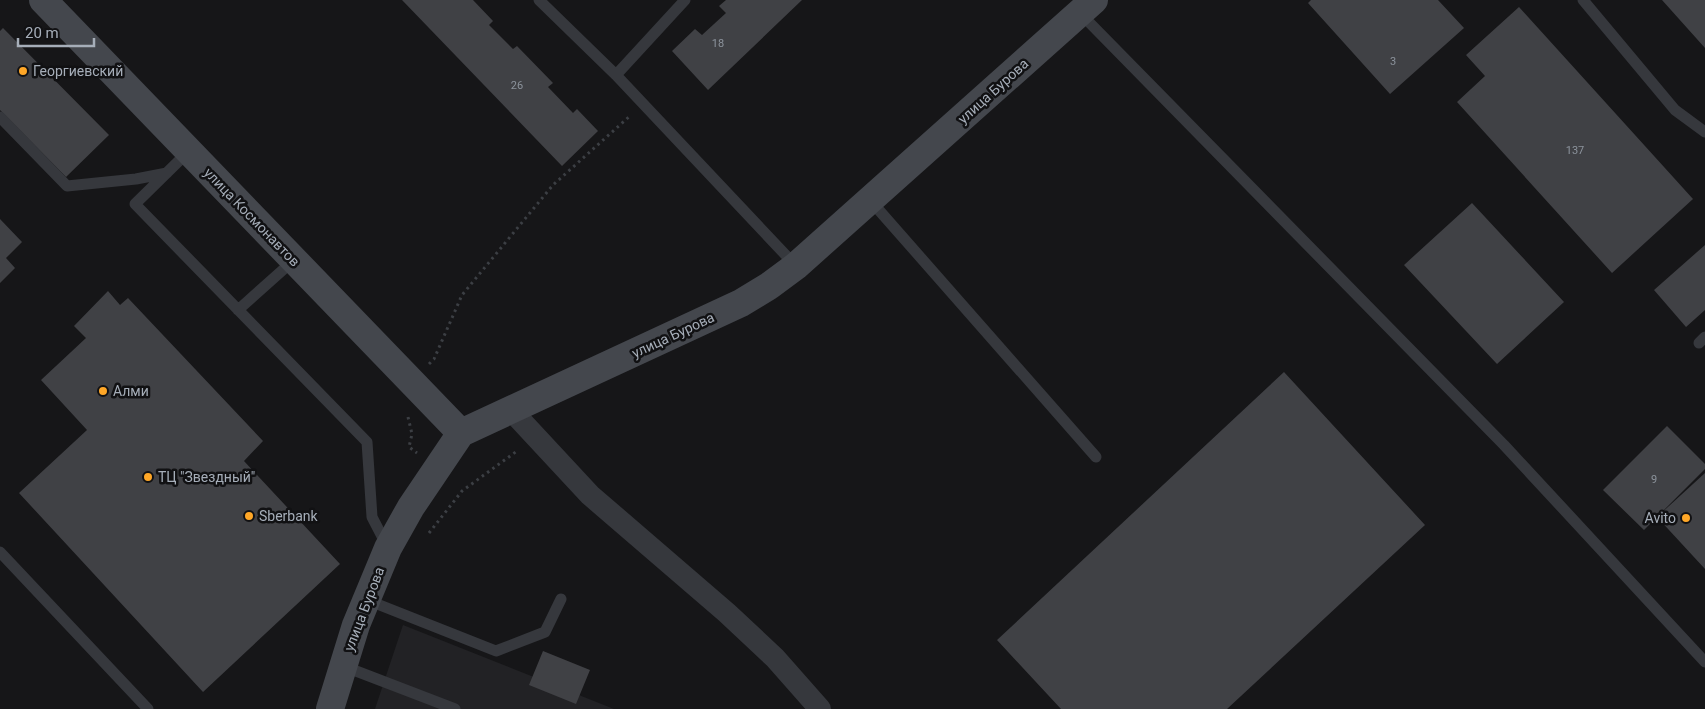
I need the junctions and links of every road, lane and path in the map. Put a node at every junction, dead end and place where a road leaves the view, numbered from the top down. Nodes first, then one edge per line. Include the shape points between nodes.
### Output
1 (43, 0) edge
2 (539, 0) edge
3 (685, 0) edge
4 (1583, 0) edge
5 (1087, 6) edge
6 (616, 75) junction
7 (644, 104) junction
8 (0, 117) edge
9 (1705, 132) edge
10 (189, 151) junction
11 (166, 173) junction
12 (870, 200) junction
13 (294, 260) junction
14 (796, 266) junction
15 (238, 310) junction
16 (412, 382) junction
17 (512, 410) junction
18 (407, 414) dead end
19 (461, 433) junction
20 (536, 437) junction
21 (1096, 457) dead end
22 (436, 469) junction
23 (462, 491) junction
24 (426, 537) dead end
25 (388, 548) junction
26 (0, 552) edge
27 (561, 599) dead end
28 (366, 600) junction
29 (1705, 662) edge
30 (343, 666) junction
31 (428, 704) edge
32 (148, 709) edge
33 (330, 709) edge
34 (455, 709) edge
35 (820, 709) edge

1 - 10 main road, улица Космонавтов
2 - 6 lane
3 - 6 lane
4 - 9 lane via 1675,110
5 - 12 main road, улица Бурова
5 - 29 lane
6 - 7 lane
7 - 14 lane
7 - 16 path via 553,185 462,295 434,359
8 - 11 lane via 67,186
10 - 11 lane
10 - 13 main road, улица Космонавтов
11 - 15 lane via 135,204
12 - 14 main road, улица Бурова
12 - 21 lane
13 - 15 lane
13 - 16 main road, улица Космонавтов
14 - 17 main road, улица Бурова via 741,303
15 - 25 lane via 367,442 372,516
16 - 19 main road, улица Космонавтов
17 - 19 main road, улица Бурова
17 - 20 street
18 - 22 path via 412,434 409,447
19 - 22 main road, улица Бурова
20 - 23 path
20 - 35 street via 590,495 727,612 775,658
22 - 23 path
22 - 25 main road, улица Бурова
23 - 24 path
25 - 28 main road, улица Бурова
26 - 32 lane
27 - 28 lane via 545,632 496,651
28 - 30 main road, улица Бурова
30 - 31 lane
30 - 33 main road, улица Бурова
31 - 34 lane

